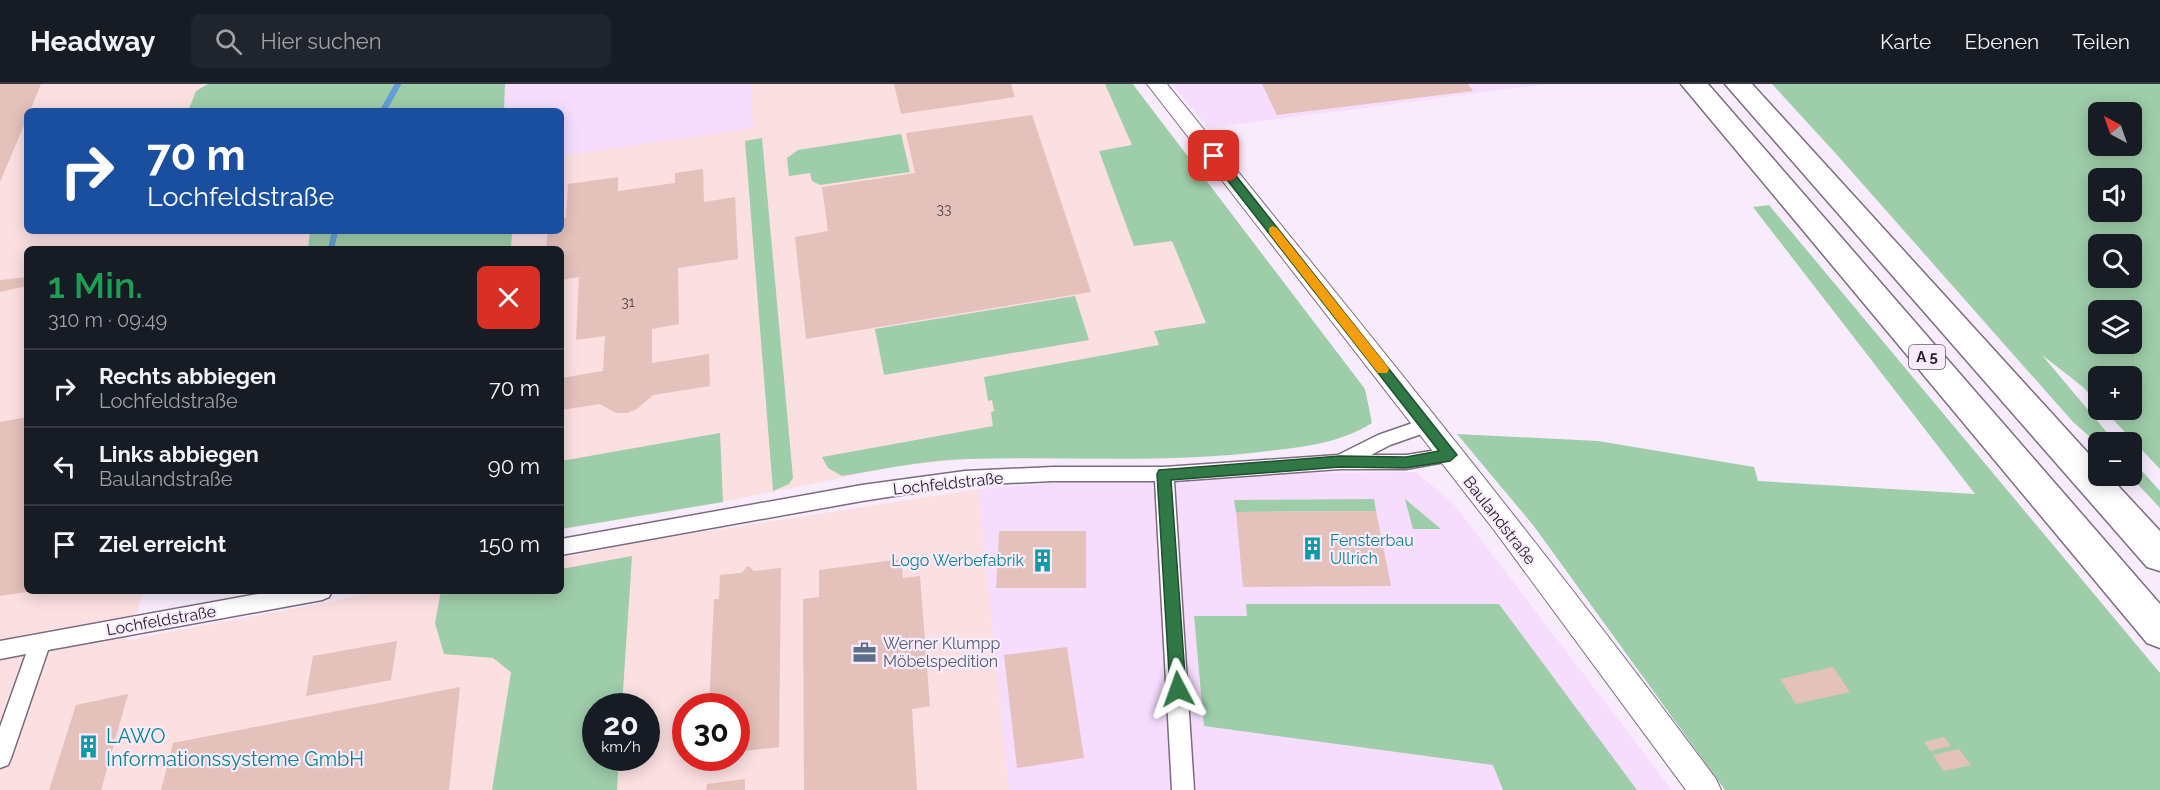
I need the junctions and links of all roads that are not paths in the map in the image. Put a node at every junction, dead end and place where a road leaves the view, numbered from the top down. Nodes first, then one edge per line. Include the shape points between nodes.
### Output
1 (1157, 84) edge
2 (1694, 84) edge
3 (1738, 84) edge
4 (1426, 425) junction
5 (1450, 455) junction
6 (1340, 462) junction
7 (1164, 474) junction
8 (564, 546) edge
9 (2160, 556) edge
10 (305, 594) edge
11 (2160, 631) edge
12 (40, 642) junction
13 (0, 650) edge
14 (0, 758) edge
15 (1183, 790) edge
16 (1705, 790) edge

1 - 4 street, Baulandstraße
2 - 11 highway, A 5
3 - 9 highway, A 5
4 - 5 street, Baulandstraße
4 - 6 street, Lochfeldstraße
5 - 6 street, Lochfeldstraße via 1406,462
5 - 16 street, Baulandstraße
6 - 7 street, Lochfeldstraße
7 - 8 street, Lochfeldstraße via 1053,474 926,483
7 - 15 street
10 - 12 street, Lochfeldstraße
12 - 13 street, Lochfeldstraße
12 - 14 street

